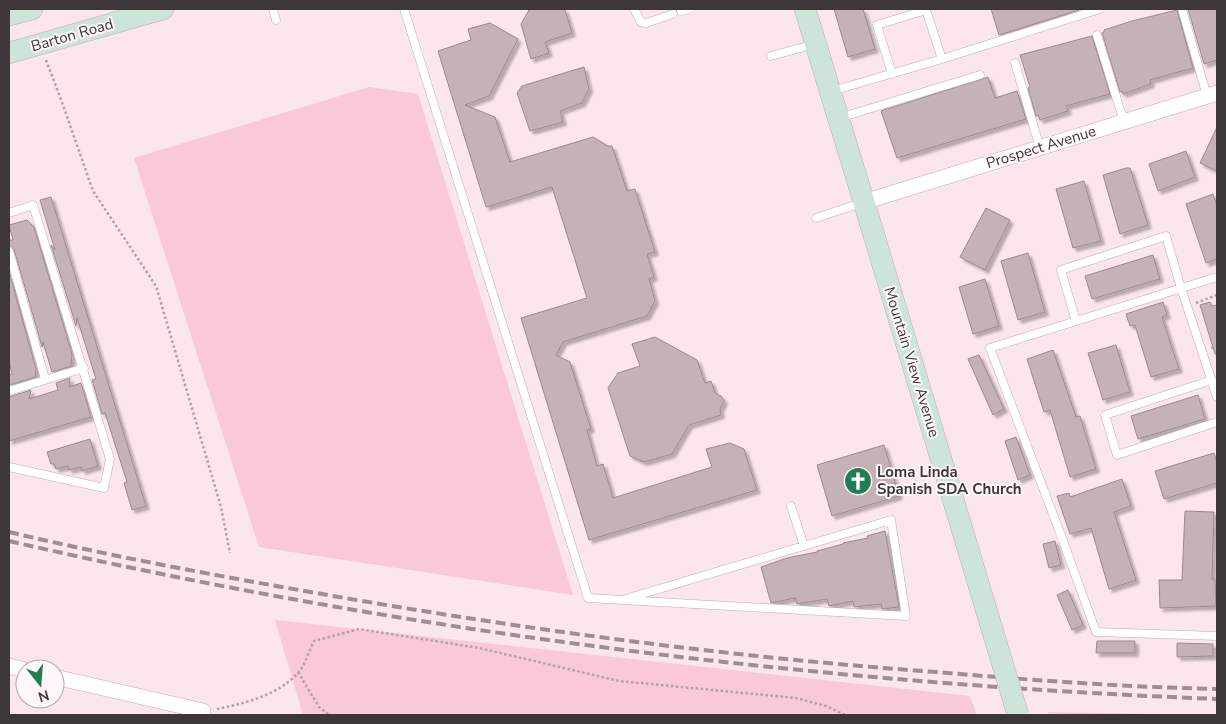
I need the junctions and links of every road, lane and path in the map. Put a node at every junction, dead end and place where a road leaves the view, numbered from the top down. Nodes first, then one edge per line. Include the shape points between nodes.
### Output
1 (32, 9) edge
2 (164, 9) edge
3 (273, 9) edge
4 (404, 9) edge
5 (634, 9) edge
6 (805, 9) edge
7 (1100, 9) edge
8 (1182, 9) edge
9 (673, 14) dead end
10 (9, 15) edge
11 (276, 20) dead end
12 (1097, 35) dead end
13 (816, 43) junction
14 (37, 46) junction
15 (9, 53) edge
16 (771, 56) dead end
17 (942, 59) junction
18 (1015, 63) dead end
19 (892, 74) junction
20 (980, 75) dead end
21 (830, 91) junction
22 (1212, 94) edge
23 (838, 118) junction
24 (1124, 122) junction
25 (1040, 148) junction
26 (864, 202) junction
27 (9, 213) edge
28 (816, 218) dead end
29 (9, 252) edge
30 (1217, 277) edge
31 (1181, 288) junction
32 (1217, 295) edge
33 (1187, 306) junction
34 (1076, 321) junction
35 (84, 368) junction
36 (45, 380) junction
37 (1212, 380) junction
38 (9, 390) edge
39 (1217, 397) edge
40 (1217, 422) edge
41 (9, 467) edge
42 (791, 506) dead end
43 (804, 546) junction
44 (230, 553) dead end
45 (622, 600) junction
46 (1217, 636) edge
47 (298, 672) junction
48 (65, 679) edge
49 (203, 711) joint
50 (328, 715) edge
51 (845, 715) edge
52 (1018, 715) edge

1 - 10 main road
2 - 14 main road, Barton Road
3 - 11 lane
4 - 45 lane via 588,598
5 - 9 lane via 641,22 646,23
6 - 13 main road, Mountain View Avenue
7 - 17 lane
8 - 22 lane
12 - 24 lane
13 - 16 lane
13 - 21 main road, Mountain View Avenue
14 - 15 main road, Barton Road
14 - 44 path via 48,63 93,191 156,286 221,507
17 - 19 lane
17 - 19 lane via 926,10 877,25
18 - 25 lane
19 - 21 lane
20 - 23 lane
21 - 23 main road, Mountain View Avenue
22 - 24 street, Prospect Avenue
23 - 26 main road, Mountain View Avenue
24 - 25 street, Prospect Avenue
25 - 26 street, Prospect Avenue
26 - 28 lane
26 - 52 main road, Mountain View Avenue, bridge
27 - 35 lane via 33,205
29 - 36 lane
30 - 31 lane
31 - 33 lane
31 - 34 lane
31 - 34 lane via 1166,236 1060,270
32 - 33 path
33 - 37 lane
34 - 46 lane via 990,348 1096,632
35 - 36 lane
35 - 41 lane via 110,459 104,488
36 - 38 lane
37 - 39 lane
37 - 40 lane via 1105,415 1117,455
42 - 43 lane
43 - 45 lane
43 - 45 lane via 891,520 906,616
47 - 49 path via 269,695
47 - 50 path via 319,707
47 - 51 path via 314,642 359,629 479,648 619,680 796,698
48 - 49 street

